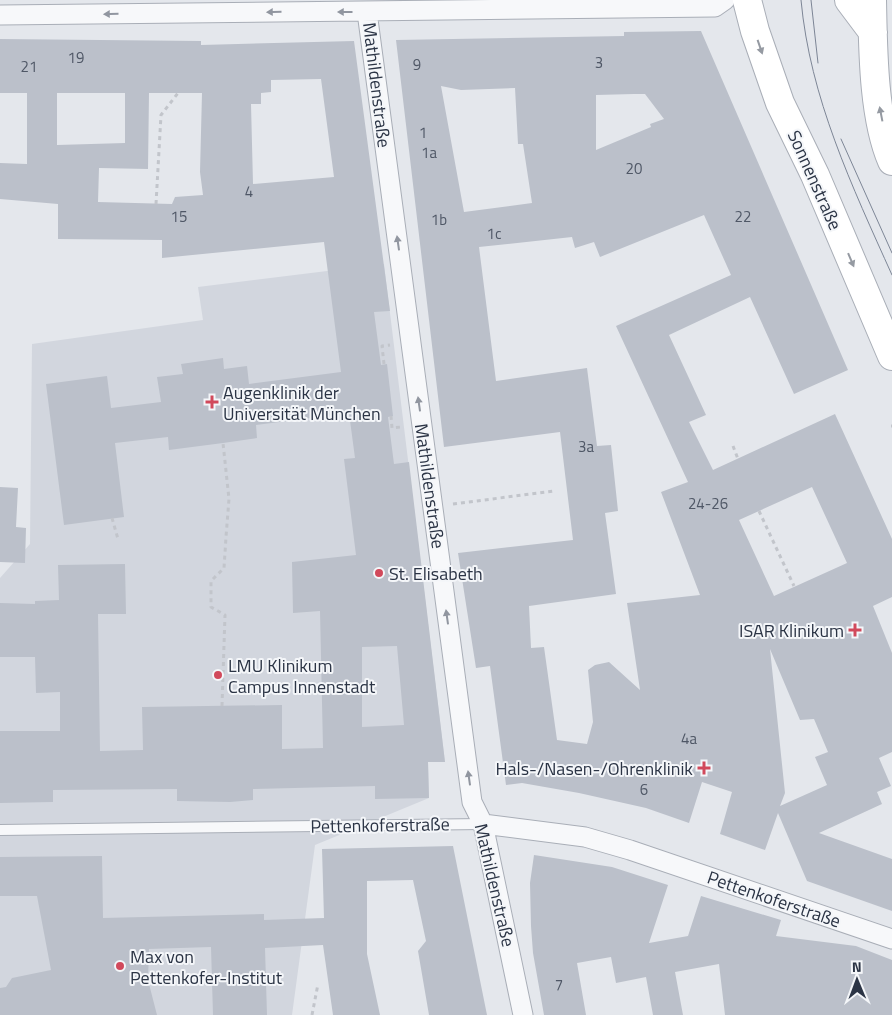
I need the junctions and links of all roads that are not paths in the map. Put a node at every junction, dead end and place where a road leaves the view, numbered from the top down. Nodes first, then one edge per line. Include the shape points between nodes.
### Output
1 (725, 0) edge
2 (746, 0) edge
3 (849, 0) edge
4 (872, 0) edge
5 (367, 12) junction
6 (0, 15) edge
7 (873, 32) junction
8 (892, 161) edge
9 (892, 356) edge
10 (483, 824) junction
11 (0, 830) edge
12 (892, 939) edge
13 (523, 1015) edge

1 - 5 street via 715,7
2 -> 9 main road, Sonnenstraße via 780,103 815,175
3 - 7 main road
4 - 7 main road
5 -> 6 street
10 -> 5 street, Mathildenstraße via 472,802
8 -> 7 main road via 878,99
10 - 11 lane, Pettenkoferstraße
10 - 12 street, Pettenkoferstraße via 594,840
10 - 13 street, Mathildenstraße

